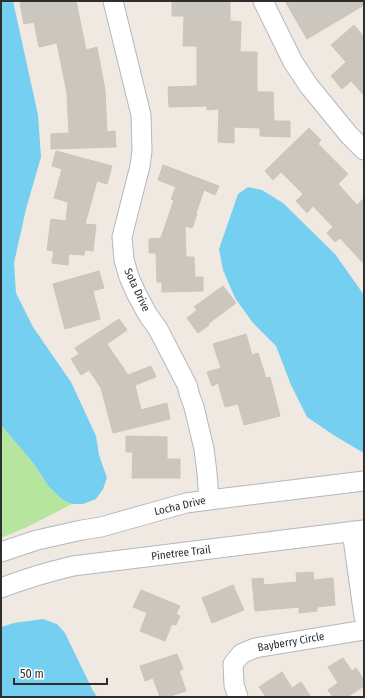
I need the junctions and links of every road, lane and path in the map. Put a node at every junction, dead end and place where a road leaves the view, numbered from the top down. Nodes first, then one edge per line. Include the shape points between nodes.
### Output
1 (113, 1) edge
2 (263, 1) edge
3 (364, 150) edge
4 (364, 480) edge
5 (209, 500) junction
6 (358, 530) edge
7 (1, 552) edge
8 (1, 588) edge
9 (364, 617) edge
10 (364, 630) edge
11 (238, 697) edge

1 - 5 street, Sota Drive via 141,115 142,151 122,237 124,260 136,293 187,385 204,449
2 - 3 street via 293,62 309,86
4 - 5 street, Locha Drive
5 - 7 street, Locha Drive via 186,503 101,527 37,540
6 - 8 street, Pinetree Trail via 73,566
6 - 9 street
10 - 11 street, Bayberry Circle via 255,648 241,654 232,664

